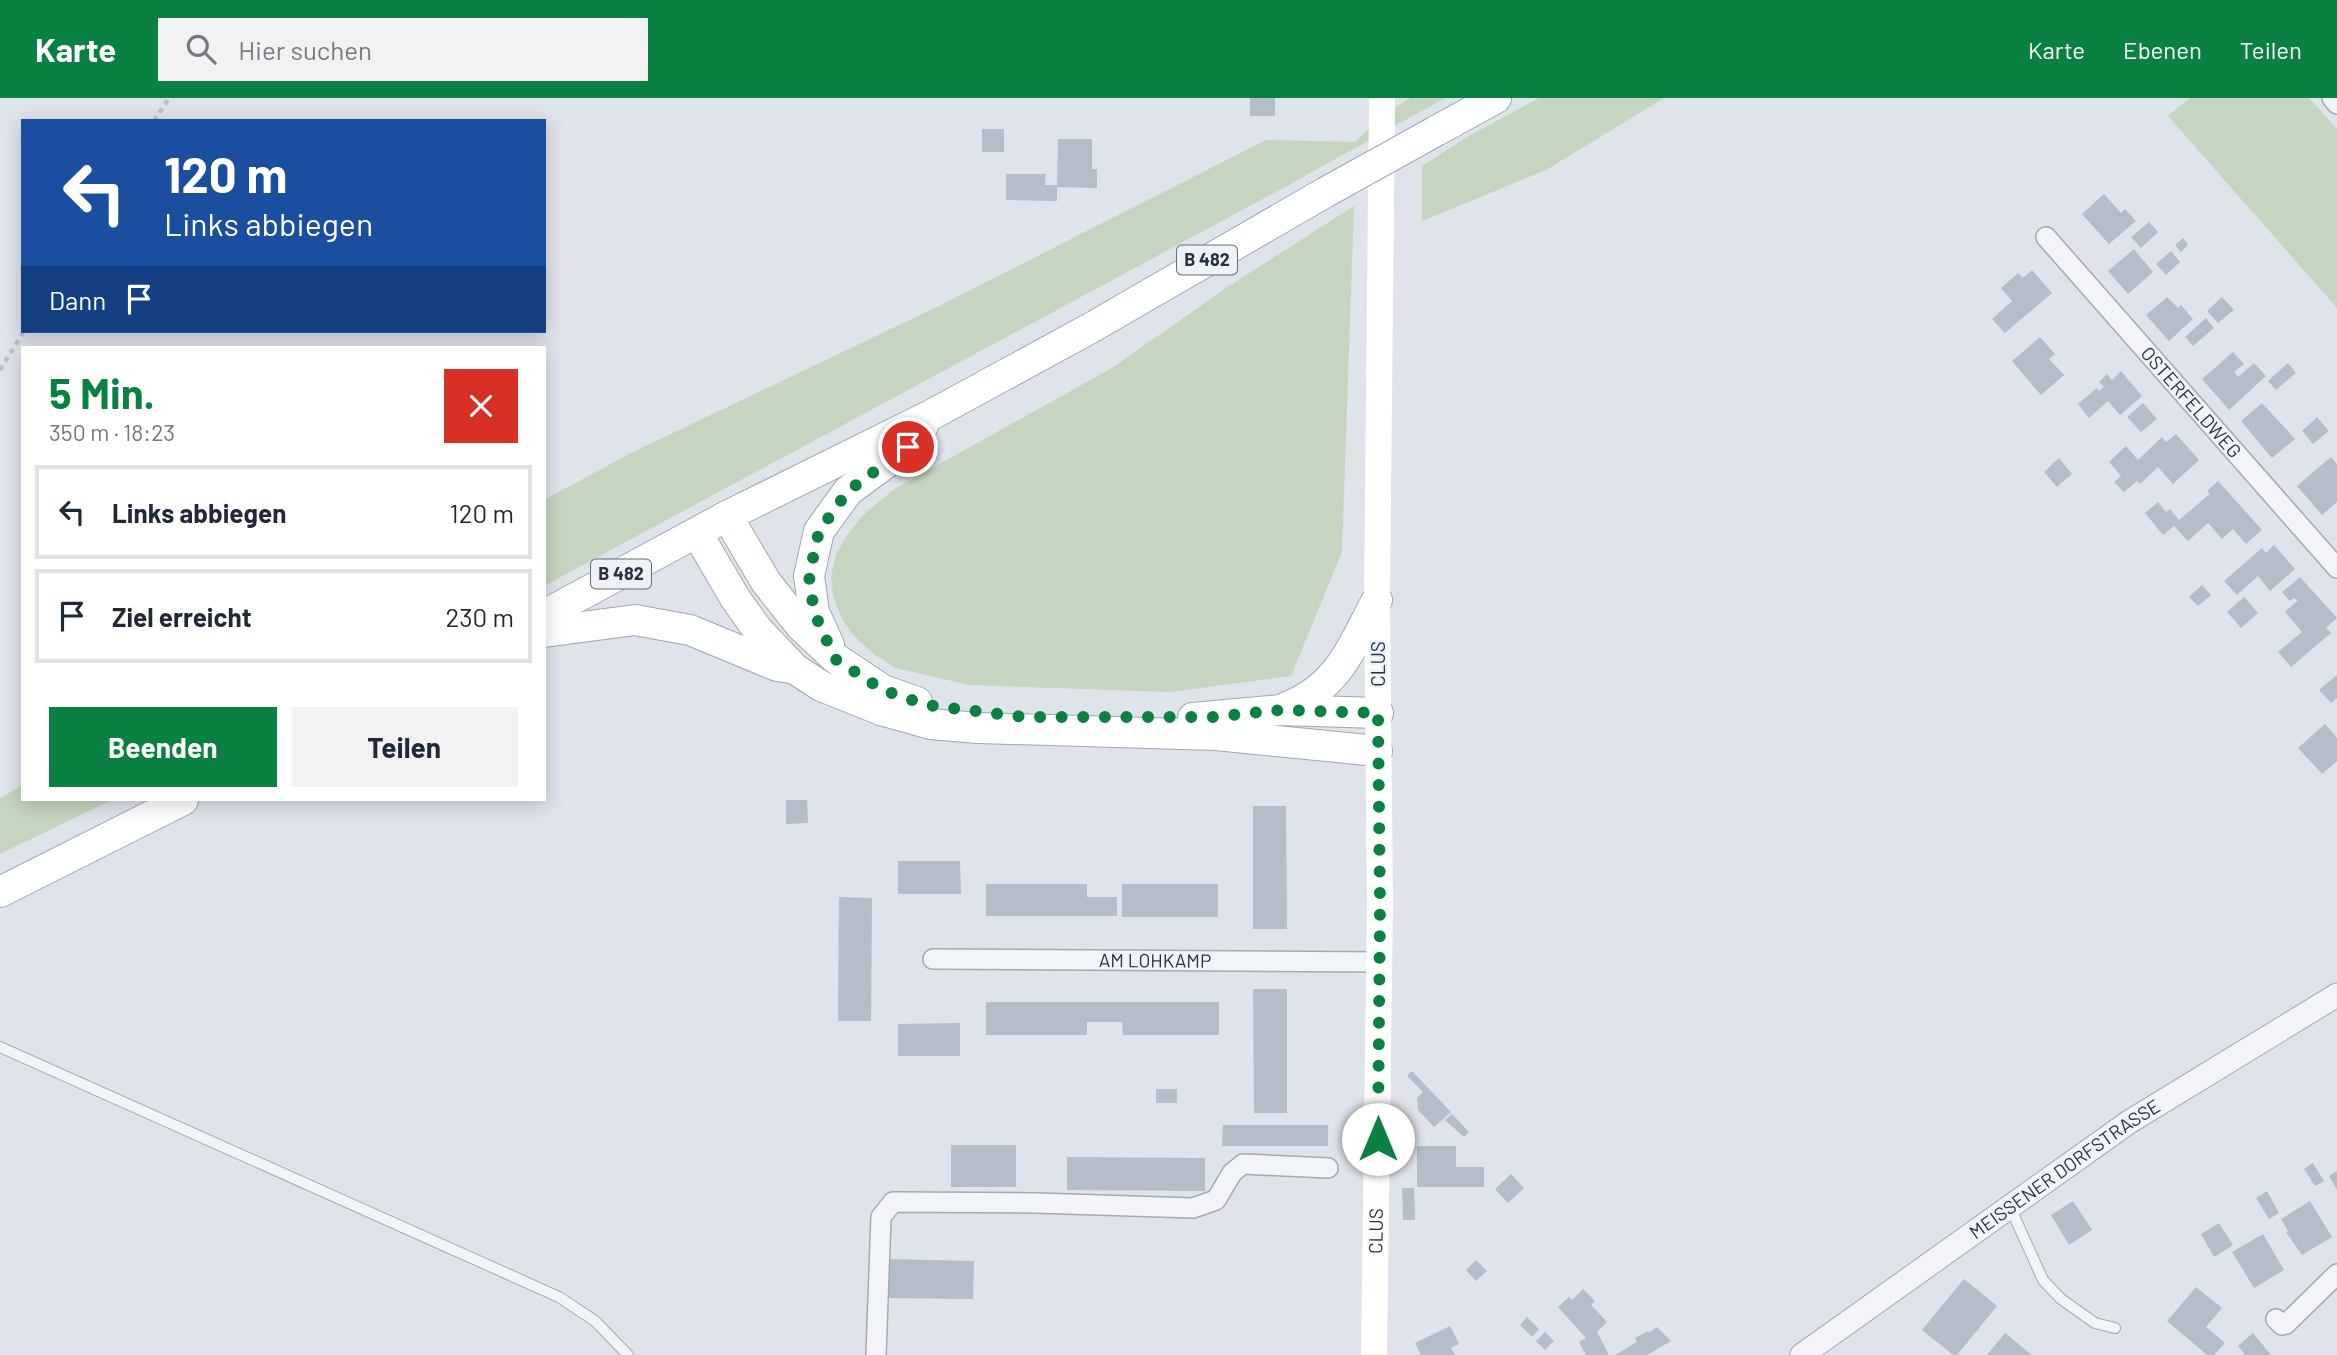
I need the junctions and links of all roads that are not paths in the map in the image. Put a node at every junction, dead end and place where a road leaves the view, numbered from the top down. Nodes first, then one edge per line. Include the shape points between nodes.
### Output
1 (1382, 98) edge
2 (1496, 98) edge
3 (2332, 98) edge
4 (2337, 104) edge
5 (2046, 237) dead end
6 (931, 415) junction
7 (727, 516) junction
8 (697, 533) junction
9 (2337, 568) edge
10 (1377, 600) junction
11 (546, 614) edge
12 (546, 632) edge
13 (835, 659) junction
14 (795, 669) junction
15 (1281, 710) junction
16 (1378, 713) junction
17 (1377, 751) junction
18 (181, 801) edge
19 (0, 892) edge
20 (933, 959) dead end
21 (1379, 962) junction
22 (2337, 995) edge
23 (0, 1047) edge
24 (1328, 1167) dead end
25 (2010, 1207) junction
26 (2337, 1274) edge
27 (2276, 1319) dead end
28 (2115, 1328) dead end
29 (1819, 1348) edge
30 (628, 1355) edge
31 (876, 1355) edge
32 (1374, 1355) edge
33 (1802, 1355) edge

1 - 10 main road, CLUS
2 - 6 main road, B 482, bridge
3 - 4 street
5 - 9 street, OSTERFELDWEG
6 - 7 main road, B 482
6 - 13 main road via 908,447 848,491 819,531 809,576 814,612
7 - 8 main road, B 482
7 - 13 main road via 766,582
8 - 11 main road, B 482
8 - 14 main road via 757,629
10 - 15 main road via 1338,671 1305,700
10 - 16 main road, CLUS
12 - 14 main road via 635,621 690,630
13 - 15 main road via 883,690 926,705 977,713 1111,719
14 - 17 main road via 821,686 931,724 1216,734
15 - 16 main road
16 - 17 main road, CLUS
17 - 21 main road, CLUS
18 - 19 main road
20 - 21 street, AM LOHKAMP
21 - 32 main road, CLUS
22 - 25 street, MEISSENER DORFSTRASSE via 2129,1122
23 - 30 lane via 559,1297 595,1321
24 - 31 street via 1244,1164 1232,1173 1216,1200 1193,1208 893,1202 881,1217
25 - 28 lane via 2043,1280 2095,1323
25 - 29 street, MEISSENER DORFSTRASSE
26 - 27 street via 2286,1324
29 - 33 street, MEISSENER DORFSTRASSE

